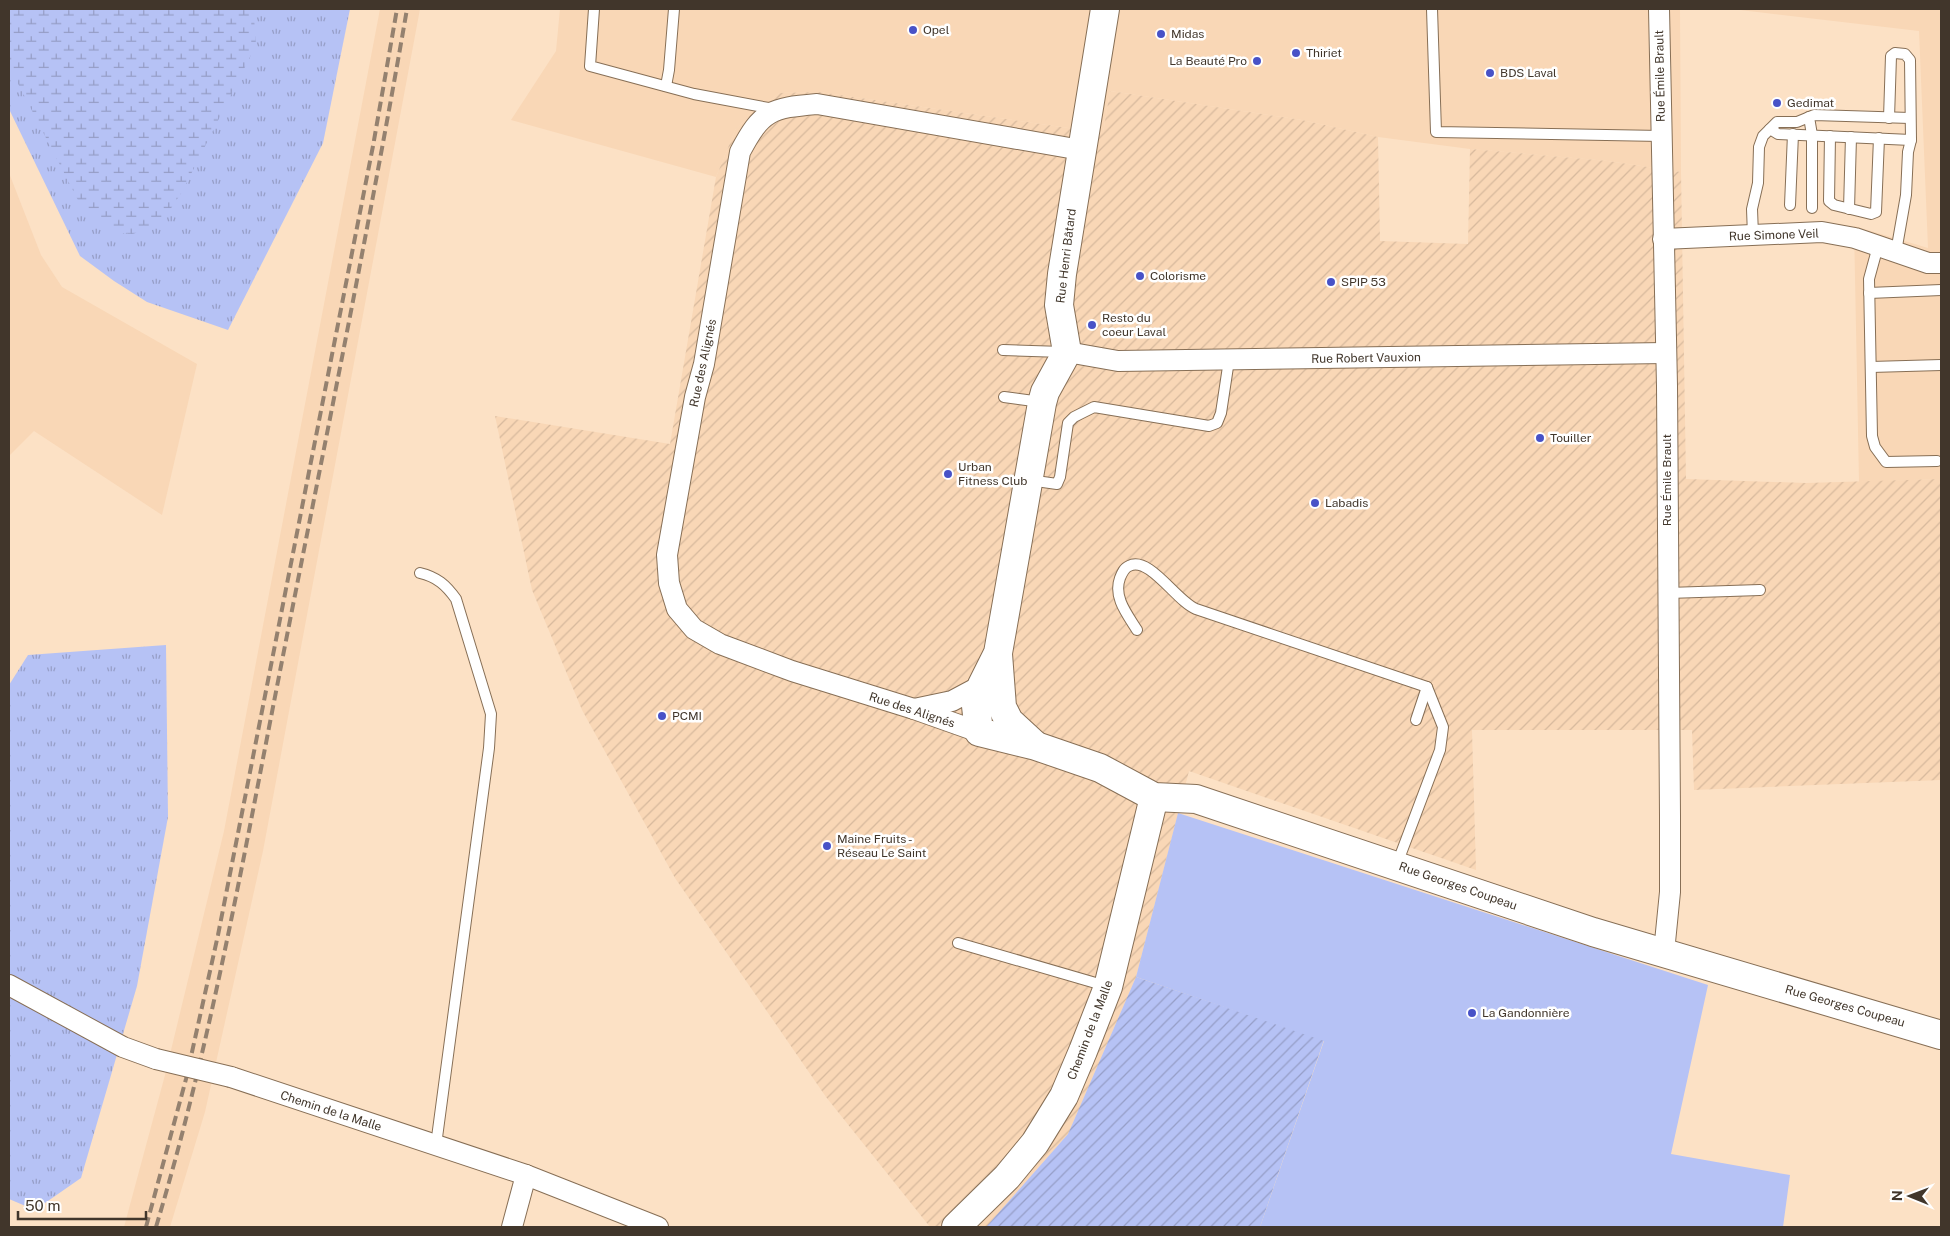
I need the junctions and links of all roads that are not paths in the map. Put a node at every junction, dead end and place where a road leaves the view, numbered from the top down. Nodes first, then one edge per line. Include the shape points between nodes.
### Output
1 (594, 9) edge
2 (674, 9) edge
3 (1104, 9) edge
4 (1432, 9) edge
5 (1659, 9) edge
6 (666, 86) junction
7 (776, 110) junction
8 (1810, 117) junction
9 (1890, 118) junction
10 (1910, 118) junction
11 (1770, 129) junction
12 (1793, 134) junction
13 (1812, 135) junction
14 (1661, 136) junction
15 (1830, 136) junction
16 (1851, 137) junction
17 (1879, 138) junction
18 (1911, 140) junction
19 (1080, 150) junction
20 (1790, 206) dead end
21 (1812, 208) dead end
22 (1849, 209) junction
23 (1752, 235) junction
24 (1663, 240) junction
25 (1887, 249) junction
26 (1941, 263) edge
27 (1941, 290) edge
28 (1869, 293) junction
29 (1003, 350) dead end
30 (1066, 352) junction
31 (1666, 353) junction
32 (1229, 360) junction
33 (1941, 365) edge
34 (1871, 367) junction
35 (1004, 397) dead end
36 (1042, 402) junction
37 (1937, 461) dead end
38 (1028, 480) junction
39 (420, 573) dead end
40 (1760, 590) dead end
41 (1668, 593) junction
42 (1137, 630) dead end
43 (998, 653) junction
44 (1427, 687) junction
45 (972, 706) junction
46 (914, 709) junction
47 (1416, 720) dead end
48 (1009, 721) junction
49 (1036, 746) junction
50 (1154, 797) junction
51 (1396, 865) junction
52 (958, 943) dead end
53 (1664, 952) junction
54 (9, 985) edge
55 (1108, 987) junction
56 (1941, 1035) edge
57 (436, 1145) junction
58 (526, 1175) junction
59 (512, 1227) edge
60 (658, 1227) edge
61 (956, 1227) edge

1 - 6 lane via 590,66
2 - 6 lane
3 - 19 street, Rue Henri Bâtard
4 - 14 lane via 1436,132
5 - 14 street, Rue Émile Brault
6 - 7 lane
7 - 19 street, Rue des Alignés via 817,104
7 - 46 street, Rue des Alignés via 752,128 740,152 706,355 695,397 667,555 669,584 677,609 694,629 720,644 792,671
8 - 9 lane
8 - 11 lane via 1797,122 1777,122
8 - 13 lane
9 - 10 lane
9 - 10 lane via 1891,56 1895,53 1905,54 1910,60
10 - 18 lane
11 - 12 lane via 1778,134
11 - 23 lane via 1759,147
12 - 13 lane
12 - 20 lane
13 - 15 lane
13 - 21 lane
14 - 24 street, Rue Émile Brault
15 - 16 lane
15 - 22 lane via 1828,198 1830,204
16 - 17 lane
16 - 22 lane
17 - 18 lane
17 - 22 lane via 1876,212 1871,214
18 - 25 lane via 1906,195
19 - 30 street, Rue Henri Bâtard via 1062,274 1060,305
23 - 24 street, Rue Simone Veil
23 - 25 street, Rue Simone Veil via 1822,232 1855,238
24 - 31 street, Rue Émile Brault
25 - 26 street, Rue Simone Veil via 1928,263
25 - 28 lane via 1868,279
27 - 28 lane
28 - 34 lane
29 - 30 lane
30 - 32 street, Rue Robert Vauxion via 1118,361
30 - 36 street
31 - 32 street, Rue Robert Vauxion
31 - 41 street, Rue Émile Brault
32 - 38 lane via 1217,423 1209,426 1094,408 1068,422 1057,484
33 - 34 lane
34 - 37 lane via 1872,436 1880,456 1892,463
35 - 36 lane
36 - 38 street
38 - 43 street
39 - 57 lane via 445,584 456,599 491,714
40 - 41 lane
41 - 53 street, Rue Émile Brault via 1670,892
42 - 44 lane via 1120,601 1117,589 1122,571 1137,563 1150,569 1187,606
43 - 45 street
43 - 48 street via 1000,695
44 - 47 lane
44 - 51 lane via 1443,727 1440,750
45 - 46 street, Rue des Alignés
45 - 46 street
45 - 48 street, Rue des Alignés via 993,711
45 - 49 street, Rue Georges Coupeau
48 - 49 street
49 - 50 street, Rue Georges Coupeau via 1100,768
50 - 51 street, Rue Georges Coupeau via 1196,799
50 - 55 street, Chemin de la Malle
51 - 53 street, Rue Georges Coupeau via 1592,932
52 - 55 lane
53 - 56 street, Rue Georges Coupeau
54 - 57 street, Chemin de la Malle, bridge via 123,1047 156,1059 231,1077
55 - 61 street, Chemin de la Malle via 1064,1096 1035,1143 1007,1177
57 - 58 street, Chemin de la Malle
58 - 59 street
58 - 60 street, Chemin de la Malle

